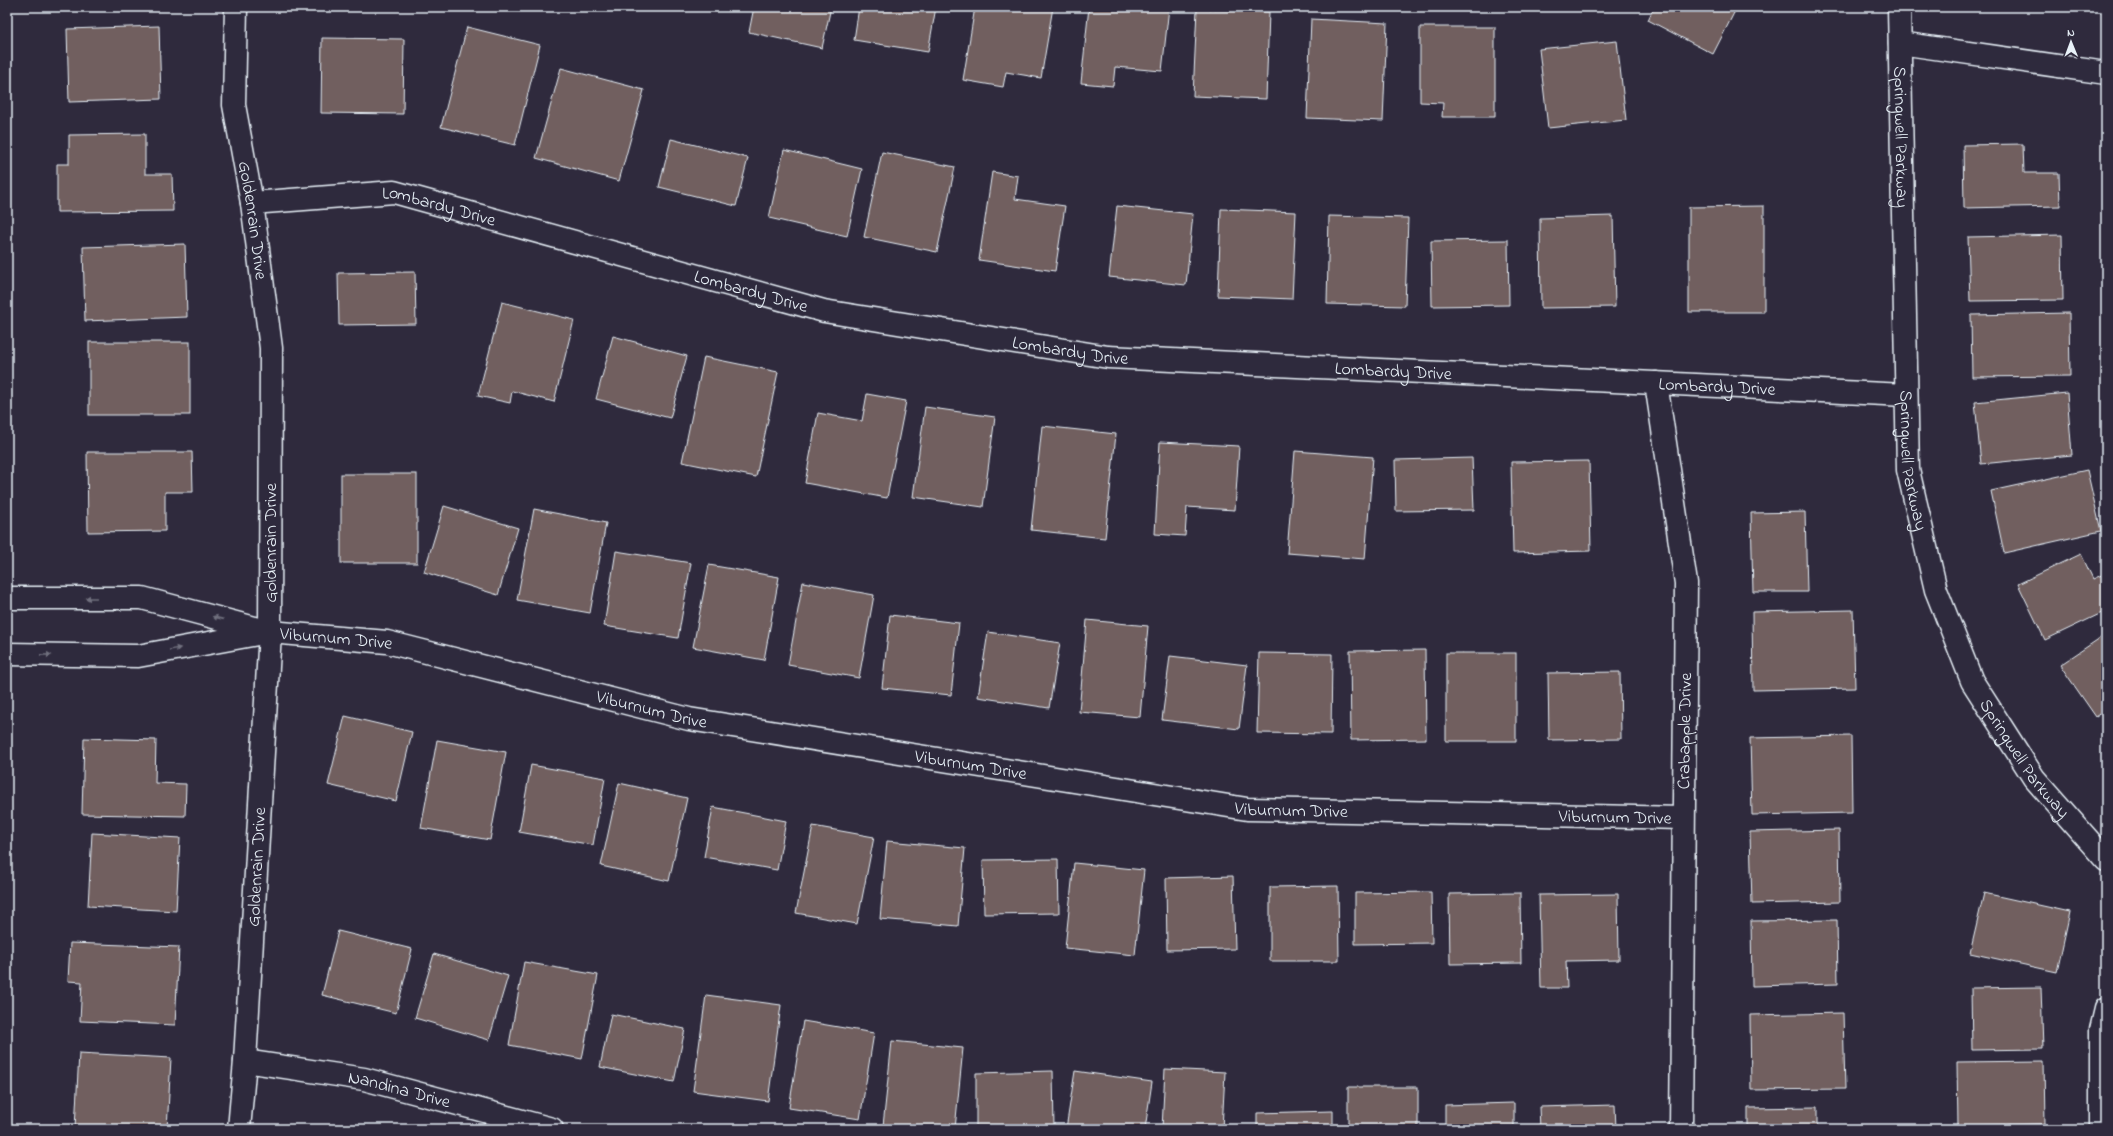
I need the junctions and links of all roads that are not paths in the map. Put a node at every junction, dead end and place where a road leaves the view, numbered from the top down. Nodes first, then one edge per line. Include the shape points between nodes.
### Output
1 (236, 7) edge
2 (1899, 7) edge
3 (1900, 43) junction
4 (2106, 73) edge
5 (252, 203) junction
6 (1656, 384) junction
7 (1906, 395) junction
8 (7, 598) edge
9 (270, 632) junction
10 (7, 654) edge
11 (1682, 818) junction
12 (2106, 860) edge
13 (2106, 1009) edge
14 (245, 1061) junction
15 (239, 1129) edge
16 (552, 1129) edge
17 (1681, 1129) edge
18 (2101, 1129) edge

1 - 5 street, Goldenrain Drive via 234,105
2 - 3 street, Springwell Parkway
3 - 4 street
3 - 7 street, Springwell Parkway
5 - 6 street, Lombardy Drive via 394,192 824,310 1108,357
5 - 9 street, Goldenrain Drive via 271,348
6 - 7 street, Lombardy Drive
6 - 11 street, Crabapple Drive via 1686,583
7 - 12 street, Springwell Parkway via 1908,470 1936,590 1972,681 2034,778
9 -> 8 street, Viburnum Drive via 142,598
10 -> 9 street, Viburnum Drive via 138,656
9 - 11 street, Viburnum Drive via 387,642 689,719 1247,809
9 - 14 street, Goldenrain Drive
11 - 17 street, Crabapple Drive
13 - 18 street via 2101,1030
14 - 15 street, Goldenrain Drive
14 - 16 street, Nandina Drive via 364,1079

